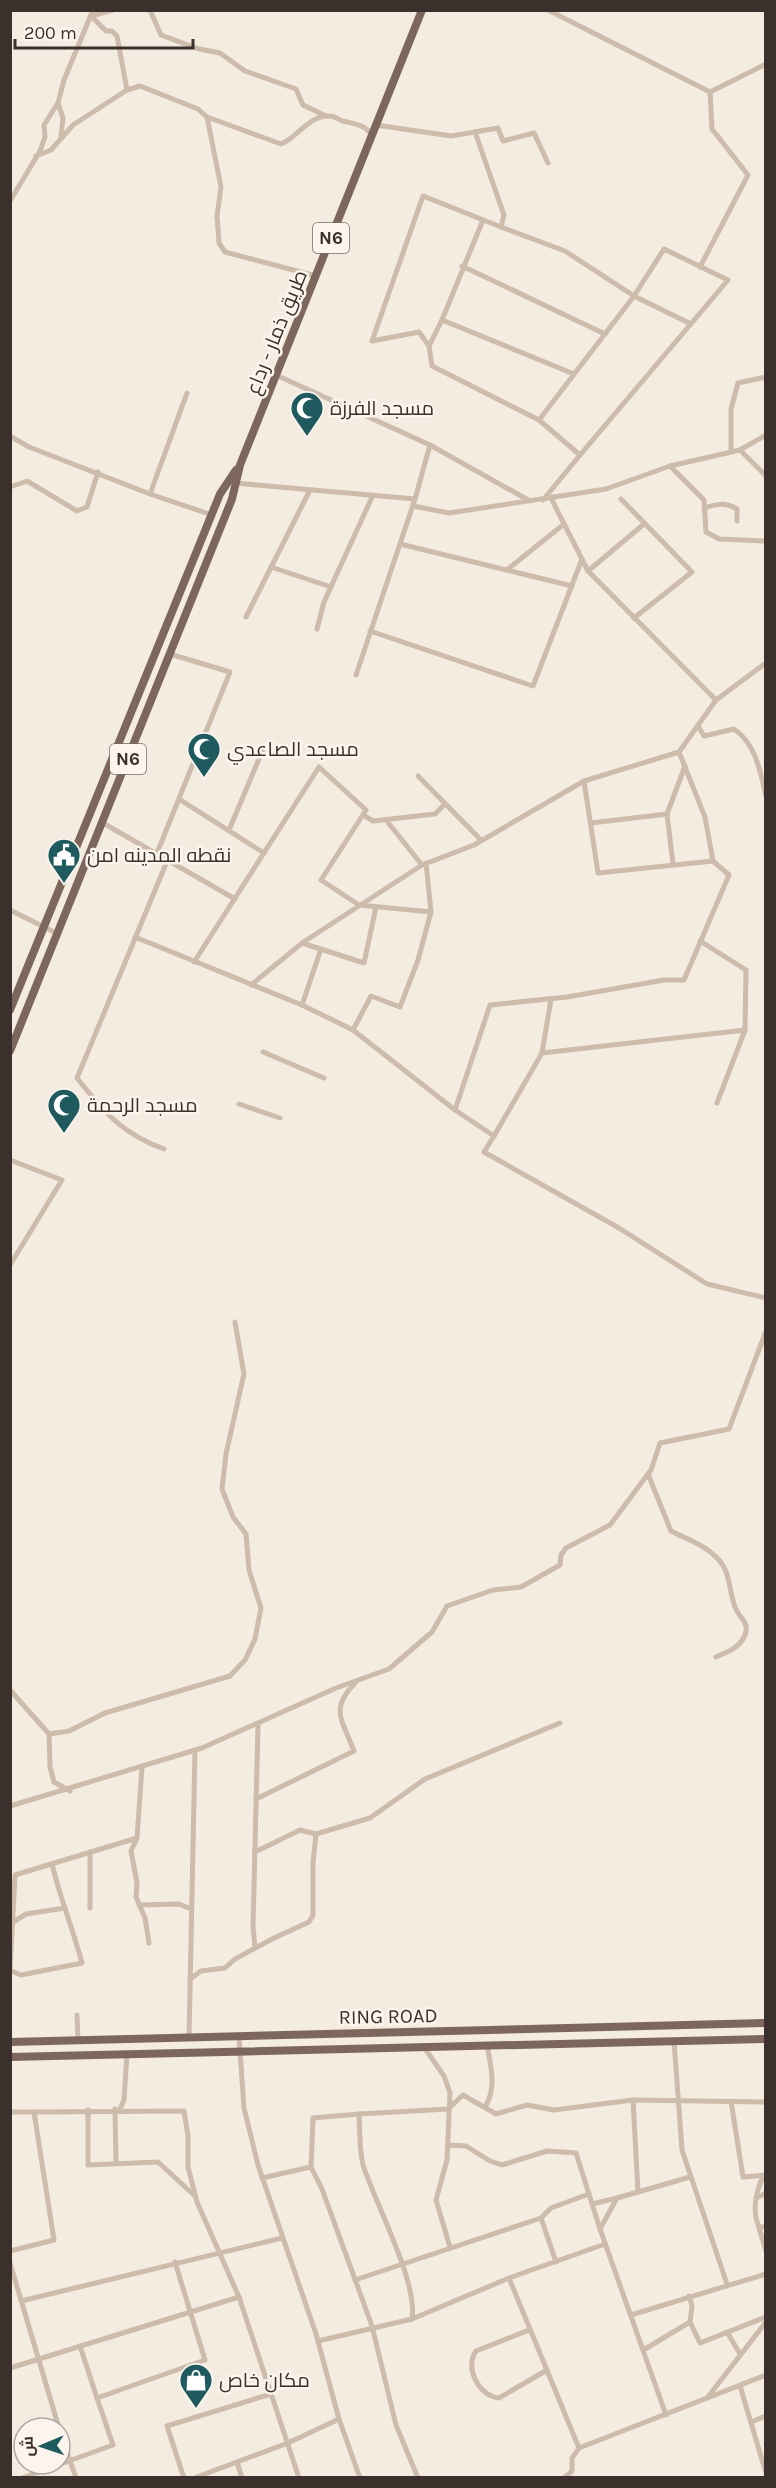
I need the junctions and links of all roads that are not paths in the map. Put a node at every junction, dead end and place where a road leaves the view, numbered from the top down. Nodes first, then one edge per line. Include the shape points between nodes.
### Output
1 (112, 10) edge
2 (150, 10) edge
3 (422, 10) edge
4 (548, 10) edge
5 (92, 13) edge
6 (765, 64) edge
7 (127, 90) junction
8 (710, 92) junction
9 (58, 103) junction
10 (326, 116) junction
11 (207, 117) junction
12 (376, 125) junction
13 (475, 132) junction
14 (372, 135) junction
15 (61, 138) junction
16 (36, 156) junction
17 (548, 163) dead end
18 (10, 201) edge
19 (483, 220) junction
20 (501, 227) junction
21 (462, 266) junction
22 (700, 267) junction
23 (316, 276) junction
24 (634, 296) junction
25 (442, 320) junction
26 (691, 324) junction
27 (605, 334) junction
28 (429, 346) junction
29 (574, 374) junction
30 (276, 375) junction
31 (765, 377) edge
32 (187, 393) dead end
33 (539, 420) junction
34 (765, 435) edge
35 (10, 436) edge
36 (430, 445) junction
37 (740, 450) junction
38 (731, 452) junction
39 (580, 455) junction
40 (670, 466) junction
41 (98, 472) junction
42 (765, 476) edge
43 (232, 482) junction
44 (10, 488) edge
45 (310, 490) junction
46 (150, 494) junction
47 (373, 495) junction
48 (551, 498) junction
49 (415, 499) junction
50 (621, 499) dead end
51 (543, 500) junction
52 (532, 502) junction
53 (413, 506) junction
54 (704, 508) junction
55 (212, 515) junction
56 (737, 521) dead end
57 (564, 524) junction
58 (644, 524) junction
59 (765, 541) edge
60 (400, 544) junction
61 (582, 559) junction
62 (271, 567) junction
63 (508, 569) junction
64 (588, 571) junction
65 (572, 586) junction
66 (331, 587) junction
67 (246, 617) dead end
68 (634, 618) junction
69 (317, 629) dead end
70 (370, 631) junction
71 (170, 654) junction
72 (765, 663) edge
73 (356, 675) dead end
74 (716, 700) junction
75 (698, 726) junction
76 (264, 747) dead end
77 (679, 752) junction
78 (685, 766) junction
79 (418, 776) dead end
80 (584, 782) junction
81 (765, 796) edge
82 (179, 799) junction
83 (445, 804) junction
84 (667, 814) junction
85 (363, 815) junction
86 (386, 820) junction
87 (103, 823) junction
88 (591, 823) junction
89 (229, 830) junction
90 (481, 840) junction
91 (157, 853) junction
92 (264, 853) junction
93 (72, 858) junction
94 (168, 859) junction
95 (713, 861) junction
96 (86, 864) junction
97 (424, 864) junction
98 (673, 864) junction
99 (235, 899) junction
100 (359, 905) junction
101 (376, 907) junction
102 (10, 910) edge
103 (431, 912) junction
104 (44, 927) junction
105 (58, 933) junction
106 (135, 937) junction
107 (700, 941) junction
108 (302, 943) junction
109 (321, 949) junction
110 (194, 962) junction
111 (251, 985) junction
112 (552, 999) junction
113 (302, 1005) junction
114 (10, 1010) edge
115 (353, 1030) junction
116 (745, 1030) junction
117 (10, 1051) edge
118 (263, 1052) dead end
119 (542, 1053) junction
120 (324, 1078) dead end
121 (717, 1103) dead end
122 (239, 1104) dead end
123 (455, 1110) junction
124 (280, 1118) dead end
125 (494, 1136) junction
126 (164, 1149) dead end
127 (10, 1160) edge
128 (10, 1265) edge
129 (765, 1298) edge
130 (235, 1322) dead end
131 (765, 1331) edge
132 (648, 1474) junction
133 (716, 1657) dead end
134 (357, 1681) junction
135 (10, 1690) edge
136 (560, 1722) dead end
137 (258, 1724) junction
138 (49, 1734) junction
139 (195, 1750) junction
140 (142, 1767) junction
141 (70, 1791) junction
142 (256, 1799) junction
143 (10, 1806) edge
144 (316, 1834) junction
145 (137, 1838) junction
146 (90, 1852) junction
147 (255, 1852) junction
148 (52, 1864) junction
149 (13, 1876) edge
150 (139, 1905) junction
151 (65, 1908) junction
152 (90, 1908) dead end
153 (191, 1909) junction
154 (13, 1922) junction
155 (149, 1943) dead end
156 (255, 1948) junction
157 (11, 1971) edge
158 (190, 1979) junction
159 (77, 2015) dead end
160 (765, 2023) edge
161 (239, 2037) junction
162 (189, 2038) junction
163 (765, 2039) edge
164 (80, 2041) junction
165 (674, 2041) junction
166 (10, 2042) edge
167 (487, 2045) junction
168 (424, 2047) junction
169 (240, 2051) junction
170 (127, 2054) junction
171 (82, 2055) junction
172 (10, 2057) edge
173 (633, 2100) junction
174 (680, 2101) junction
175 (731, 2101) junction
176 (765, 2102) edge
177 (485, 2107) junction
178 (118, 2109) junction
179 (448, 2109) junction
180 (88, 2110) junction
181 (10, 2112) edge
182 (34, 2112) junction
183 (359, 2114) junction
184 (448, 2145) junction
185 (116, 2163) junction
186 (311, 2167) junction
187 (690, 2176) junction
188 (262, 2178) junction
189 (764, 2178) edge
190 (638, 2192) junction
191 (765, 2193) edge
192 (589, 2194) junction
193 (195, 2196) junction
194 (617, 2198) junction
195 (756, 2198) junction
196 (592, 2204) junction
197 (541, 2218) junction
198 (763, 2227) edge
199 (600, 2229) junction
200 (282, 2238) junction
201 (605, 2244) junction
202 (450, 2247) junction
203 (10, 2251) edge
204 (765, 2251) edge
205 (220, 2252) junction
206 (175, 2262) junction
207 (556, 2262) junction
208 (10, 2264) edge
209 (401, 2264) junction
210 (765, 2274) edge
211 (508, 2278) junction
212 (355, 2280) junction
213 (727, 2284) junction
214 (689, 2296) junction
215 (239, 2297) junction
216 (21, 2301) junction
217 (191, 2314) junction
218 (631, 2315) junction
219 (765, 2317) edge
220 (412, 2319) junction
221 (690, 2322) junction
222 (765, 2322) edge
223 (372, 2326) junction
224 (529, 2330) junction
225 (727, 2332) junction
226 (318, 2341) junction
227 (80, 2346) junction
228 (645, 2349) junction
229 (740, 2354) junction
230 (37, 2360) junction
231 (10, 2368) edge
232 (547, 2370) junction
233 (765, 2375) edge
234 (740, 2386) junction
235 (271, 2394) junction
236 (97, 2398) junction
237 (706, 2399) junction
238 (666, 2415) junction
239 (55, 2416) edge
240 (765, 2416) edge
241 (339, 2419) junction
242 (751, 2422) junction
243 (288, 2444) junction
244 (579, 2448) junction
245 (72, 2461) edge
246 (237, 2462) junction
247 (765, 2473) edge
248 (184, 2478) edge
249 (194, 2478) edge
250 (242, 2478) edge
251 (299, 2478) edge
252 (360, 2478) edge
253 (418, 2478) edge
254 (564, 2478) edge

1 - 5 street
2 - 10 street via 161,35 220,53 245,71 296,89 303,105
3 - 12 main road, طريق ذمار - رداع / N6
4 - 8 street
5 - 7 street via 106,31 117,36
5 - 9 street
6 - 8 street
7 - 11 street via 140,86 198,109
7 - 15 street via 73,124
8 - 22 street via 712,129 748,174
9 - 15 street via 63,118
9 - 16 street via 44,125 45,137
10 - 11 street via 280,144
10 - 14 street via 356,122
11 - 23 street via 221,187 219,243 225,252
12 - 13 street via 451,136
12 - 14 main road, طريق ذمار - رداع / N6
13 - 17 street via 498,128 503,141 534,133
13 - 20 street via 504,215
14 - 23 main road, طريق ذمار - رداع / N6
15 - 16 street via 51,150
16 - 18 street
19 - 20 street
19 - 21 street
19 - 28 street via 423,196 372,341 419,332
20 - 24 street via 565,251
21 - 25 street
21 - 27 street
22 - 24 street via 664,249
22 - 26 street via 728,280
23 - 30 main road, طريق ذمار - رداع / N6
24 - 26 street
24 - 27 street
25 - 28 street
25 - 29 street
26 - 39 street
27 - 29 street
28 - 33 street via 432,366
29 - 33 street
30 - 36 street
30 - 43 main road, طريق ذمار - رداع / N6
31 - 38 street via 738,383 731,409
32 - 46 street
33 - 39 street
34 - 37 street
35 - 41 street
36 - 49 street
36 - 52 street
37 - 38 street
37 - 42 street
38 - 40 street
39 - 51 street
40 - 48 street via 606,489
40 - 54 street via 704,500
41 - 44 street via 87,507 77,510 27,481
41 - 46 street
43 - 45 street
43 - 55 main road, N6
43 - 71 main road, N6 via 232,499
45 - 47 street
45 - 62 street
46 - 55 street
47 - 49 street
47 - 66 street
48 - 51 street
48 - 57 street
49 - 53 street
50 - 58 street
51 - 52 street
52 - 53 street via 449,513
53 - 60 street
54 - 56 street via 719,503 730,505 737,509
54 - 59 street via 704,526 711,536
55 - 93 main road, N6
57 - 61 street
57 - 63 street
58 - 64 street
58 - 68 street via 692,572
60 - 63 street
60 - 70 street
61 - 64 street
61 - 65 street
62 - 66 street
62 - 67 street
63 - 65 street
64 - 68 street
65 - 70 street via 533,686
66 - 69 street
68 - 74 street
70 - 73 street
71 - 82 street via 230,672
71 - 87 main road, N6
72 - 74 street
74 - 75 street
75 - 77 street
75 - 81 street via 704,736 734,729 746,737 758,764
76 - 89 street
77 - 78 street
77 - 80 street
78 - 84 street
78 - 95 street via 705,817
79 - 83 street
80 - 88 street
80 - 90 street
82 - 89 street
82 - 91 street
83 - 86 street via 435,814
83 - 90 street
84 - 88 street
84 - 98 street
85 - 86 street via 373,821
85 - 92 street via 366,810 319,767
85 - 100 street via 321,880
86 - 97 street
87 - 91 street
87 - 96 main road, N6
88 - 98 street via 598,873
89 - 92 street
90 - 97 street
91 - 94 street
92 - 99 street
93 - 96 main road
93 - 104 main road, N6
94 - 99 street
94 - 106 street
95 - 98 street
95 - 107 street via 729,875
96 - 105 main road, N6
97 - 100 street
97 - 103 street
99 - 110 street
100 - 101 street
100 - 108 street
101 - 103 street
101 - 109 street via 364,963
102 - 104 street
103 - 115 street via 400,1007 371,996
104 - 105 street
104 - 114 main road, N6
105 - 117 main road, N6
106 - 110 street
106 - 126 street via 77,1078 133,1137
107 - 112 street via 684,980
107 - 116 street via 746,970
108 - 109 street
108 - 111 street
109 - 113 street
110 - 111 street
111 - 113 street
112 - 119 street
112 - 123 street via 490,1005
113 - 115 street
115 - 123 street
116 - 119 street
116 - 121 street
118 - 120 street
119 - 125 street
122 - 124 street
123 - 125 street
125 - 129 street via 484,1152 620,1228 707,1284
127 - 128 street via 62,1180
130 - 138 street via 244,1374 222,1489 233,1517 246,1534 249,1570 261,1608 255,1639 245,1660 230,1676 105,1713 69,1731
131 - 132 street via 729,1429 660,1443
132 - 133 street via 671,1531 706,1548 725,1566 735,1607 747,1627 734,1649
132 - 134 street via 610,1525 566,1548 560,1565 521,1587 493,1590 447,1606 432,1632 389,1669
134 - 137 street
134 - 142 street via 342,1696 340,1705 354,1751
135 - 138 street
136 - 144 street via 425,1779 370,1818
137 - 139 street
137 - 142 street
138 - 141 street via 54,1782
139 - 140 street
139 - 153 street
140 - 141 street
140 - 145 street
141 - 143 street
142 - 147 street
144 - 147 street via 300,1830
144 - 156 street via 313,1915 309,1922
145 - 146 street
145 - 150 street via 131,1851
146 - 148 street
146 - 152 street
147 - 156 street
148 - 149 street
148 - 151 street
149 - 154 street
150 - 153 street via 179,1904
150 - 155 street
151 - 154 street via 26,1914
151 - 157 street via 82,1963 21,1975
153 - 158 street
154 - 157 street
156 - 158 street via 225,1968 201,1971
158 - 162 street
159 - 164 street
160 - 161 main road, RING ROAD
161 - 162 main road, RING ROAD
161 - 169 street
162 - 164 main road, RING ROAD
163 - 165 main road, RING ROAD
164 - 166 main road, RING ROAD
164 - 171 main road
165 - 167 main road, RING ROAD
165 - 174 street
167 - 168 main road, RING ROAD
167 - 177 street via 493,2076 492,2096
168 - 169 main road, RING ROAD
168 - 179 street via 444,2076 450,2093
169 - 170 main road, RING ROAD
169 - 188 street via 244,2108
170 - 171 main road, RING ROAD
170 - 178 street via 124,2100
171 - 172 main road, RING ROAD
173 - 174 street
173 - 177 street via 554,2110 527,2105 496,2114
173 - 190 street
174 - 175 street
174 - 187 street via 682,2150
175 - 176 street
175 - 189 street via 743,2177
177 - 179 street via 464,2094
178 - 180 street
178 - 185 street
178 - 193 street via 184,2111 188,2167
179 - 183 street
179 - 184 street
180 - 182 street
180 - 185 street via 88,2165
181 - 182 street
182 - 203 street via 54,2240
183 - 186 street via 313,2118
183 - 209 street via 362,2162
184 - 192 street via 466,2146 502,2165 547,2151 576,2153
184 - 202 street via 435,2200
185 - 193 street via 158,2162
186 - 188 street
186 - 212 street
187 - 190 street
187 - 213 street
188 - 200 street
189 - 195 street
190 - 194 street
191 - 195 street
192 - 196 street
192 - 197 street via 551,2208
193 - 205 street
194 - 196 street
194 - 199 street
195 - 198 street via 755,2220
196 - 199 street
197 - 202 street
197 - 207 street
198 - 204 street
199 - 201 street
200 - 205 street
200 - 226 street
201 - 207 street
201 - 218 street
202 - 209 street
205 - 206 street
205 - 215 street
206 - 216 street
206 - 217 street
207 - 211 street
208 - 216 street
209 - 212 street
209 - 220 street via 415,2304
210 - 213 street
211 - 220 street
211 - 224 street
212 - 223 street
213 - 214 street
214 - 218 street
214 - 221 street
215 - 217 street
215 - 235 street
216 - 230 street
217 - 227 street
217 - 236 street via 205,2360
218 - 228 street
219 - 225 street
220 - 223 street
221 - 225 street via 700,2343
221 - 228 street
222 - 229 street
223 - 226 street
223 - 253 street via 396,2425
224 - 232 street
224 - 232 street via 476,2351 471,2362 476,2380 491,2397 499,2398
225 - 229 street
226 - 241 street
227 - 230 street
227 - 236 street
228 - 238 street
229 - 237 street
230 - 231 street
230 - 239 street
232 - 244 street
233 - 234 street
234 - 237 street
234 - 242 street
235 - 243 street
235 - 248 street via 167,2426
236 - 245 street via 112,2445
237 - 238 street
238 - 244 street
240 - 242 street
241 - 243 street
241 - 252 street
242 - 247 street
243 - 246 street
243 - 251 street
244 - 254 street via 572,2458 572,2471
246 - 249 street
246 - 250 street

